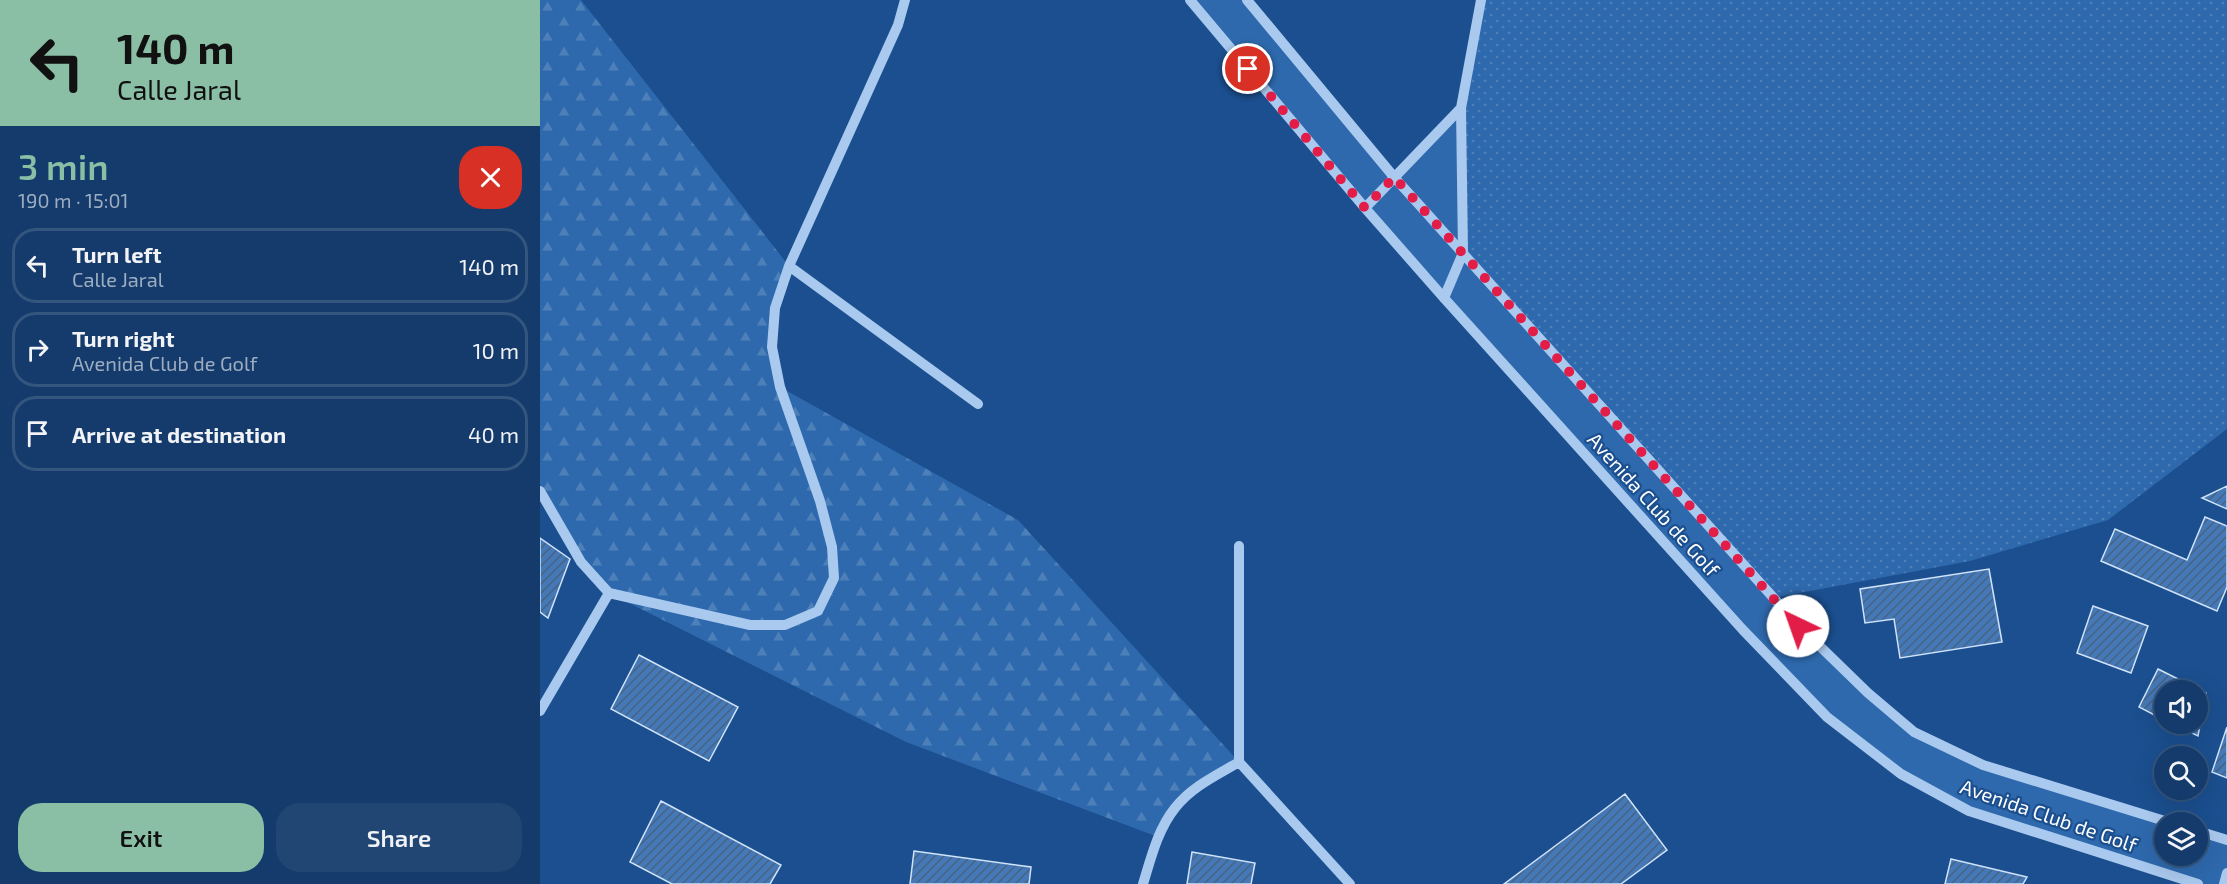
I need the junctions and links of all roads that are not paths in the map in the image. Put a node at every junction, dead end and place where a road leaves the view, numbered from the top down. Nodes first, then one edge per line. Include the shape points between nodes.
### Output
1 (905, 0) edge
2 (1190, 0) edge
3 (1247, 0) edge
4 (1481, 0) edge
5 (1461, 108) junction
6 (1394, 177) junction
7 (1365, 208) junction
8 (1463, 253) junction
9 (789, 266) junction
10 (1444, 298) junction
11 (978, 404) dead end
12 (540, 491) edge
13 (1239, 546) dead end
14 (609, 593) junction
15 (540, 711) edge
16 (1239, 762) junction
17 (2154, 818) edge
18 (2208, 834) edge
19 (2227, 840) edge
20 (2227, 873) edge
21 (1143, 884) edge
22 (1350, 884) edge
23 (2198, 884) edge
24 (2224, 884) edge

1 - 9 street via 898,25
2 - 7 street, Avenida Club de Golf
3 - 6 street, Avenida Club de Golf
4 - 5 street
5 - 6 street
5 - 8 street
6 - 7 street
6 - 8 street, Avenida Club de Golf
7 - 10 street, Avenida Club de Golf
8 - 10 street
8 - 17 street, Avenida Club de Golf via 1798,626 1914,732 1983,765
9 - 11 street
9 - 14 street via 775,308 772,347 780,387 832,547 834,578 818,611 785,625 750,625
10 - 23 street, Avenida Club de Golf via 1743,630 1827,717 1900,774 1969,811
12 - 14 street via 581,562
13 - 16 street
14 - 15 street
16 - 21 street via 1200,785 1175,807 1158,837
16 - 22 street
18 - 19 street
20 - 24 street

